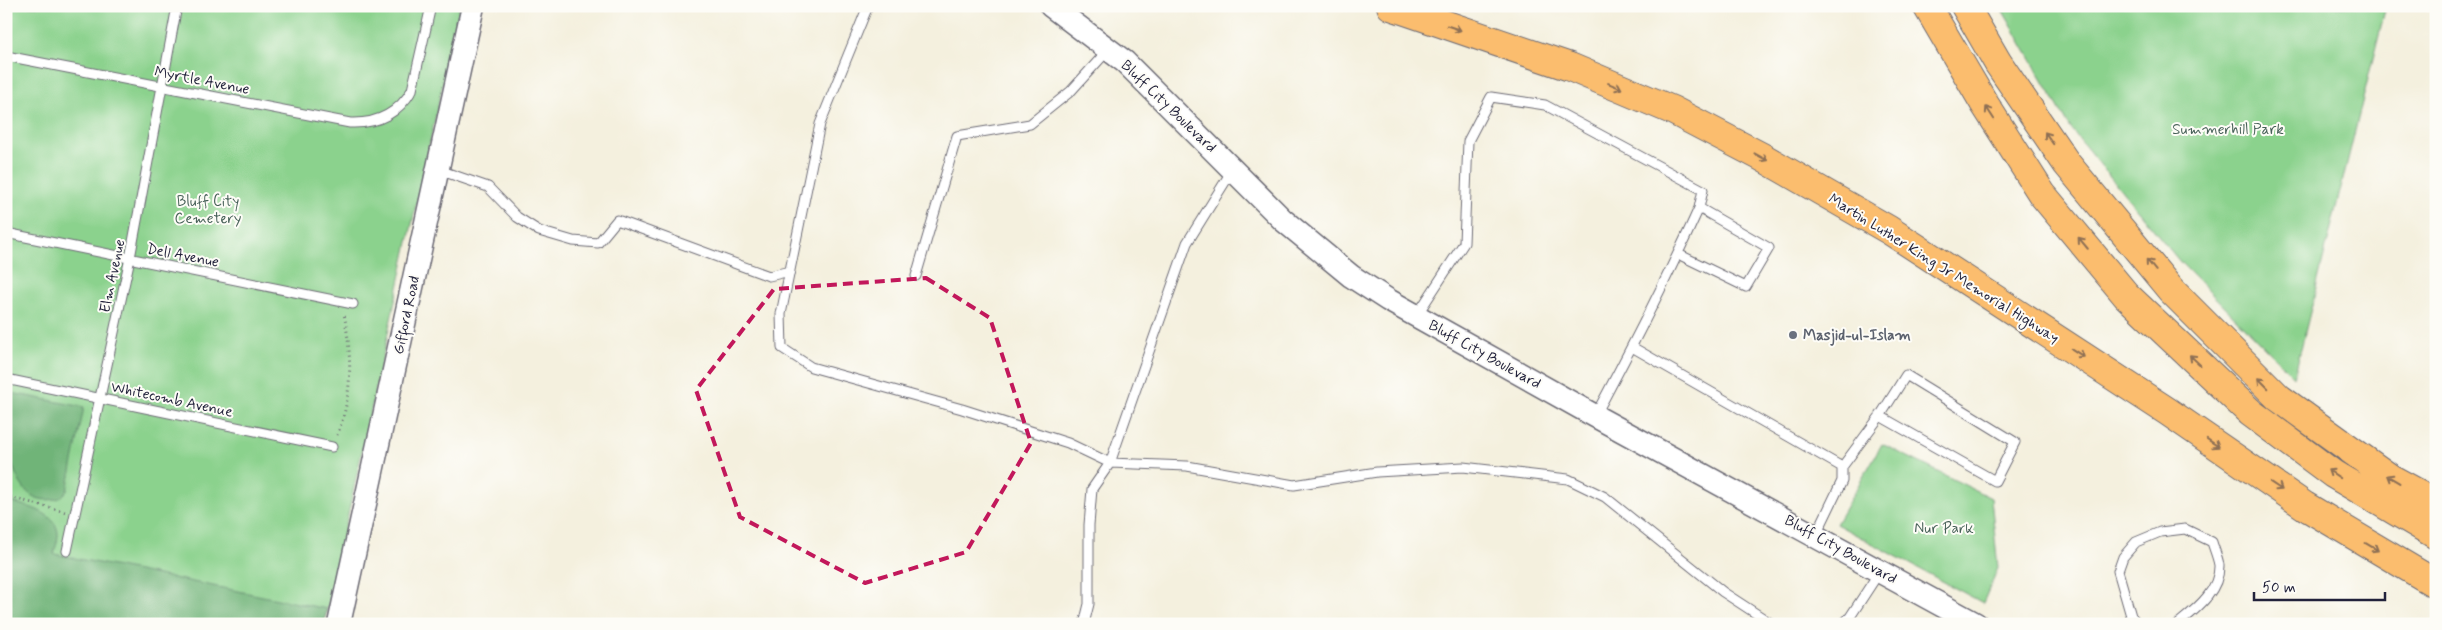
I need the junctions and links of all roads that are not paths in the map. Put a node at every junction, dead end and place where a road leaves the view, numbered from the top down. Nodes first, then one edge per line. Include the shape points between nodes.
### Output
1 (177, 6) edge
2 (431, 6) edge
3 (473, 6) edge
4 (868, 6) edge
5 (1051, 6) edge
6 (1391, 6) edge
7 (1927, 6) edge
8 (1965, 6) edge
9 (1109, 49) junction
10 (6, 56) edge
11 (162, 87) junction
12 (436, 169) junction
13 (1233, 169) junction
14 (1699, 208) junction
15 (6, 233) edge
16 (1678, 254) junction
17 (130, 258) junction
18 (790, 271) junction
19 (916, 276) dead end
20 (354, 304) dead end
21 (1416, 316) junction
22 (1632, 347) junction
23 (6, 379) edge
24 (100, 397) junction
25 (1595, 416) junction
26 (1880, 416) junction
27 (332, 447) road end
28 (1110, 463) junction
29 (1842, 467) junction
30 (2436, 503) edge
31 (1816, 535) junction
32 (2436, 535) edge
33 (67, 551) dead end
34 (1880, 570) junction
35 (2436, 584) edge
36 (339, 624) edge
37 (1084, 624) edge
38 (1772, 624) edge
39 (1843, 624) edge
40 (1976, 624) edge
41 (2138, 624) edge
42 (2178, 624) edge

1 - 11 lane, Elm Avenue
2 - 11 lane, Myrtle Avenue via 412,90 391,114 374,122 350,123
3 - 12 street, Gifford Road
4 - 18 lane via 820,124
5 - 9 street, Bluff City Boulevard
6 -> 35 highway, Martin Luther King Jr Memorial Highway via 1570,67 1672,110 1762,157 1889,230 2167,411 2305,506
32 -> 7 highway via 2333,474 2252,413 2126,295 2042,194
30 -> 8 highway via 2390,478 2279,398 2171,290 2067,164 1998,63
9 - 13 street, Bluff City Boulevard
9 - 19 lane via 1071,91 1030,124 957,136
10 - 11 lane, Myrtle Avenue
11 - 17 lane, Elm Avenue
12 - 18 lane via 488,187 517,217 539,231 573,241 598,243 617,220 769,276
12 - 36 street, Gifford Road
13 - 21 street, Bluff City Boulevard via 1315,247 1358,281
13 - 28 lane via 1187,243
14 - 16 lane
14 - 16 lane via 1769,248 1746,287
14 - 21 lane via 1703,190 1545,105 1491,97 1468,141 1464,243
15 - 17 lane, Dell Avenue
16 - 22 lane
17 - 20 lane, Dell Avenue
17 - 24 lane, Elm Avenue
18 - 28 lane via 781,314 782,348 811,367 864,380 1068,443
21 - 25 street, Bluff City Boulevard
22 - 25 lane
22 - 29 lane
23 - 24 lane, Whitecomb Avenue
24 - 27 lane, Whitecomb Avenue
24 - 33 lane, Elm Avenue
25 - 31 street, Bluff City Boulevard
26 - 26 lane via 1995,481 2015,442 1906,375
26 - 29 lane
28 - 37 lane via 1092,488 1089,604
28 - 38 lane via 1187,466 1294,485 1377,472 1463,467 1568,479 1606,496 1723,592
29 - 31 lane via 1842,481
31 - 34 street, Bluff City Boulevard
34 - 39 lane
34 - 40 street, Bluff City Boulevard
41 - 42 lane via 2131,616 2118,571 2123,558 2136,542 2160,532 2184,530 2212,542 2219,564 2215,586 2200,606

